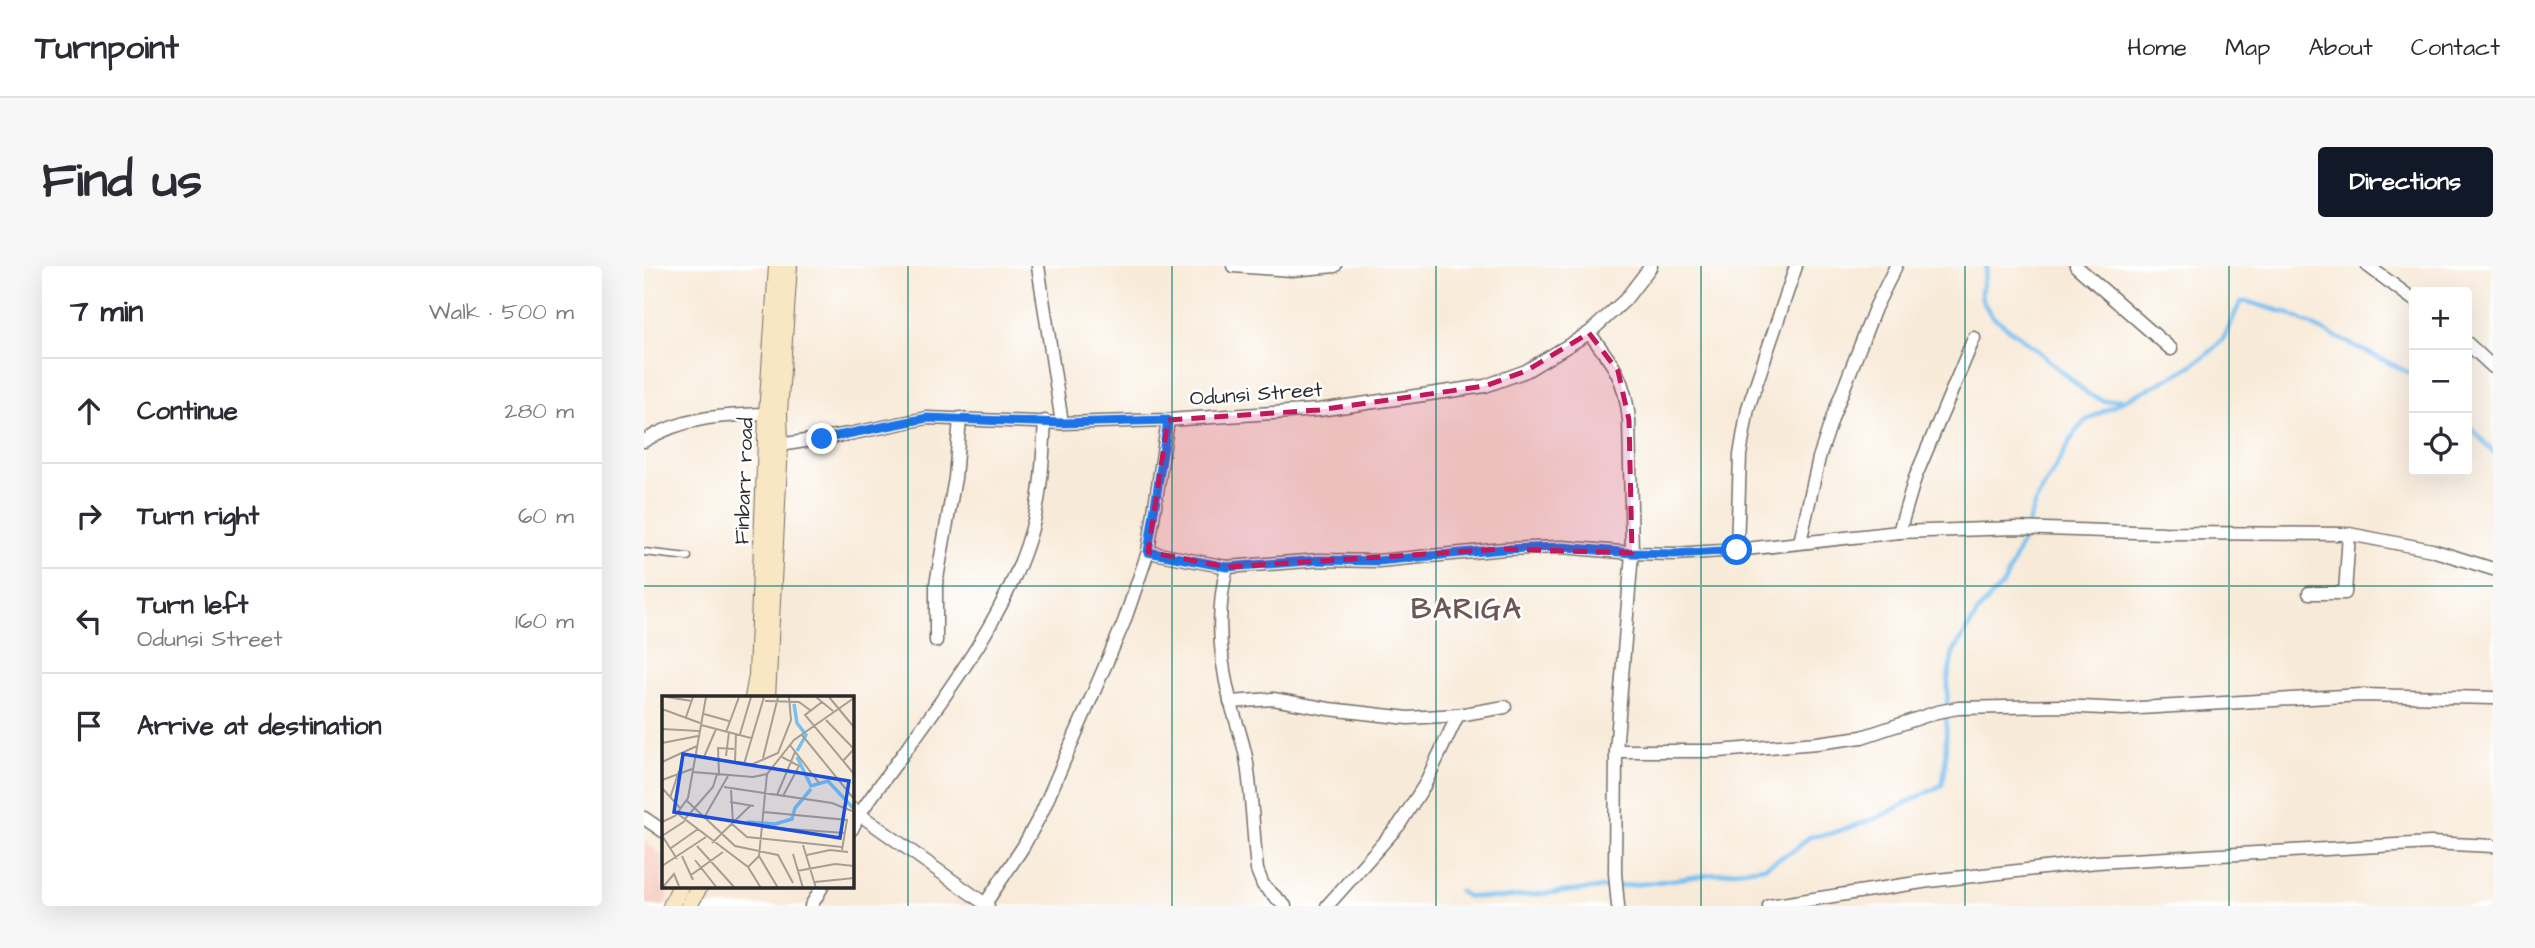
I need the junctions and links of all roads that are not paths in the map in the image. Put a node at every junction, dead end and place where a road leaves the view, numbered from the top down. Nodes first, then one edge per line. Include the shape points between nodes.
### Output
1 (777, 266) edge
2 (789, 266) edge
3 (1038, 266) edge
4 (1233, 266) edge
5 (1325, 266) edge
6 (1335, 266) edge
7 (1651, 266) edge
8 (1796, 266) edge
9 (1896, 266) edge
10 (2076, 266) edge
11 (2368, 266) edge
12 (2409, 296) edge
13 (1589, 333) junction
14 (1974, 338) dead end
15 (2472, 348) edge
16 (2171, 349) dead end
17 (2493, 367) edge
18 (767, 414) junction
19 (960, 418) junction
20 (1168, 420) junction
21 (1045, 421) junction
22 (1062, 423) junction
23 (644, 441) edge
24 (780, 445) junction
25 (1899, 532) junction
26 (2349, 534) junction
27 (1800, 542) junction
28 (1737, 550) junction
29 (644, 552) edge
30 (1148, 552) junction
31 (1632, 553) junction
32 (688, 557) dead end
33 (1227, 567) junction
34 (2493, 569) edge
35 (2309, 593) dead end
36 (936, 641) dead end
37 (753, 696) edge
38 (767, 696) edge
39 (2493, 698) edge
40 (1230, 702) junction
41 (1505, 707) dead end
42 (1458, 715) junction
43 (1616, 751) junction
44 (856, 811) edge
45 (644, 818) edge
46 (662, 830) edge
47 (2493, 846) edge
48 (680, 888) edge
49 (699, 888) edge
50 (821, 888) edge
51 (986, 905) edge
52 (671, 906) edge
53 (690, 906) edge
54 (811, 906) edge
55 (1286, 906) edge
56 (1327, 906) edge
57 (1618, 906) edge
58 (1769, 906) edge

1 - 18 main road, Finbarr road
2 - 24 main road, Finbarr road
3 - 22 street
4 - 5 street via 1292,270
5 - 6 street
7 - 13 street, Odunsi Street via 1625,300
8 - 28 street via 1748,408 1740,455
9 - 27 street via 1833,416
10 - 16 street
11 - 12 street
13 - 20 street, Odunsi Street via 1526,370 1485,386 1319,410
13 - 31 street via 1618,371 1627,401
14 - 25 street via 1915,478
15 - 17 street
18 - 23 street via 718,415 686,422
18 - 37 main road, Finbarr road
19 - 21 street, Odunsi Street
19 - 24 street, Odunsi Street via 927,418
19 - 36 street via 955,478 936,584
20 - 22 street, Odunsi Street
20 - 30 street
21 - 22 street, Odunsi Street
21 - 44 street via 1035,517 1020,565 984,635
24 - 38 main road, Finbarr road
25 - 26 street via 2042,528
25 - 27 street
26 - 34 street via 2432,550
26 - 35 street via 2344,593
27 - 28 street
28 - 31 street
29 - 32 lane
30 - 33 street
30 - 51 street via 1042,812
31 - 33 street via 1562,547 1504,549 1378,561
31 - 43 street
33 - 40 street via 1220,625
39 - 43 street via 2361,695 2136,708 1958,708 1862,737 1817,743 1719,751
40 - 42 street via 1273,699 1408,718
40 - 55 street via 1248,772 1257,870 1263,885
41 - 42 street
42 - 56 street via 1424,786 1399,825
43 - 57 street
44 - 51 street
45 - 46 street
47 - 58 street via 2431,843 2097,862 1929,881
48 - 52 main road
49 - 53 main road
50 - 54 street

